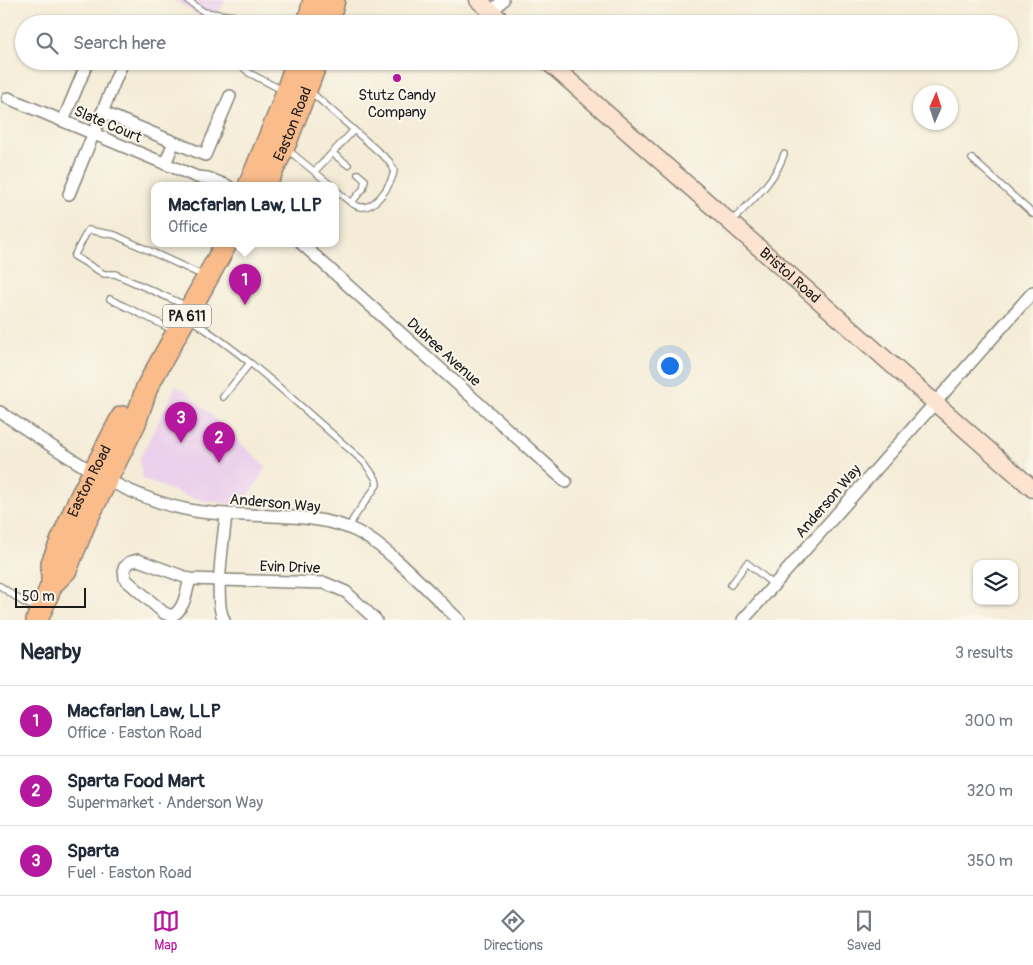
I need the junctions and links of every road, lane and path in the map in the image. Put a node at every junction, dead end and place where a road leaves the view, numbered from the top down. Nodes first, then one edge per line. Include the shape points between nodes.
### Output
1 (187, 0) edge
2 (314, 0) edge
3 (334, 0) edge
4 (478, 0) edge
5 (498, 6) edge
6 (226, 15) edge
7 (310, 15) edge
8 (330, 15) edge
9 (84, 70) edge
10 (119, 70) edge
11 (246, 70) edge
12 (297, 70) edge
13 (310, 70) edge
14 (557, 70) edge
15 (297, 90) junction
16 (230, 96) dead end
17 (8, 98) dead end
18 (102, 112) junction
19 (63, 121) junction
20 (354, 130) junction
21 (93, 134) junction
22 (174, 142) junction
23 (284, 148) junction
24 (332, 152) junction
25 (784, 154) dead end
26 (972, 159) dead end
27 (165, 164) junction
28 (348, 165) dead end
29 (315, 171) junction
30 (358, 174) dead end
31 (195, 182) edge
32 (199, 182) edge
33 (218, 182) edge
34 (251, 182) edge
35 (267, 182) edge
36 (327, 182) edge
37 (339, 192) edge
38 (69, 194) dead end
39 (351, 203) junction
40 (1032, 211) edge
41 (729, 223) junction
42 (224, 247) edge
43 (305, 247) edge
44 (208, 278) junction
45 (1033, 292) edge
46 (110, 299) dead end
47 (185, 319) junction
48 (250, 363) junction
49 (223, 397) dead end
50 (935, 402) junction
51 (0, 412) edge
52 (99, 475) junction
53 (566, 482) dead end
54 (1033, 489) edge
55 (226, 514) junction
56 (349, 529) junction
57 (190, 579) junction
58 (220, 580) junction
59 (731, 585) dead end
60 (774, 585) junction
61 (0, 586) edge
62 (39, 615) edge
63 (224, 620) edge
64 (376, 620) edge
65 (459, 620) edge
66 (743, 620) edge

1 - 6 lane via 204,12
2 - 7 highway
3 - 8 highway
4 - 5 main road
9 - 19 street
10 - 18 street
11 - 15 lane via 269,85
12 - 15 highway, Easton Road
13 - 15 highway, Easton Road
14 - 41 main road, Bristol Road
15 - 20 lane
15 - 23 highway, Easton Road
15 - 34 highway, Easton Road
16 - 22 street via 205,155
17 - 19 street, Slate Court
18 - 21 street
18 - 22 street
19 - 21 street, Slate Court
20 - 24 lane
20 - 39 lane via 389,161 394,170 389,184 372,204 361,207
21 - 27 street, Slate Court
21 - 38 street
22 - 27 street
23 - 29 lane
23 - 35 highway, Easton Road
24 - 28 lane
24 - 29 lane
25 - 41 lane via 780,167
26 - 40 lane
27 - 31 street, Slate Court
29 - 36 lane
30 - 39 lane via 365,180 363,189
32 - 33 street, Slate Court via 208,178
37 - 39 lane
41 - 50 main road, Bristol Road
42 - 44 highway, Easton Road / PA 611
43 - 53 street, Dubree Avenue
44 - 47 highway, Easton Road / PA 611
44 - 47 lane via 115,235 88,230 74,256 104,274 115,274
45 - 50 street, Anderson Way
46 - 47 lane
47 - 48 lane via 217,336
47 - 52 highway, Easton Road / PA 611 via 147,386 129,404
48 - 49 lane
48 - 56 lane via 364,462 376,479 374,492
50 - 54 main road, Bristol Road
50 - 60 street, Anderson Way
51 - 52 street, Anderson Way
52 - 55 street, Anderson Way via 148,498 194,511
52 - 62 highway, Easton Road / PA 611 via 52,563 52,584
55 - 56 street, Anderson Way via 300,518
55 - 58 street
56 - 65 street, Anderson Way via 383,550
57 - 57 street, Evin Drive via 182,607 172,616 130,584 125,579 124,568 138,560
57 - 58 street, Evin Drive
58 - 63 street
58 - 64 street, Evin Drive via 325,583 346,592
59 - 60 lane via 747,564
60 - 66 street, Anderson Way
61 - 62 lane

